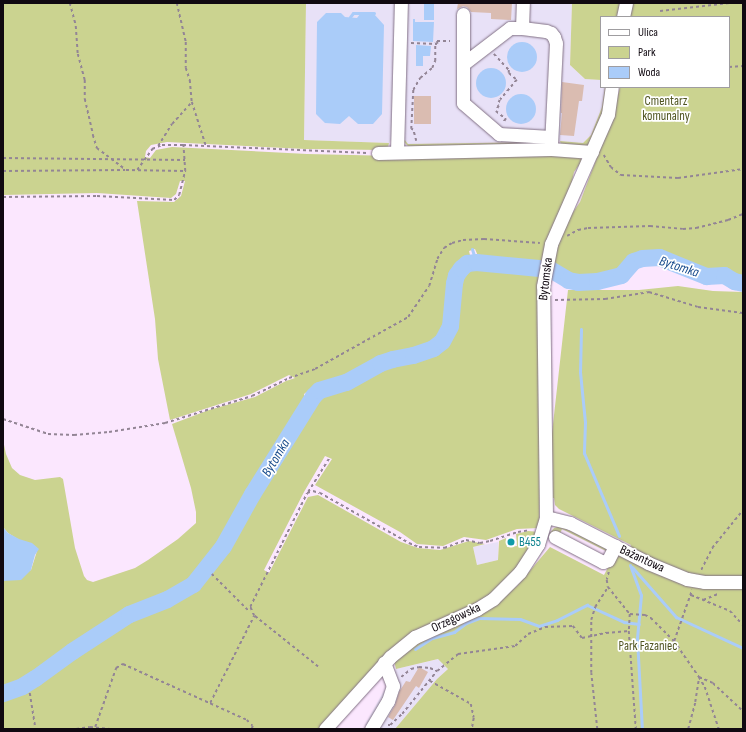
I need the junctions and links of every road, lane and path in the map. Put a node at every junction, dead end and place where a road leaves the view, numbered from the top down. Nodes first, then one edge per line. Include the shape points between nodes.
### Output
1 (70, 3) edge
2 (176, 3) edge
3 (401, 3) edge
4 (523, 3) edge
5 (626, 3) edge
6 (730, 3) edge
7 (660, 11) dead end
8 (463, 14) dead end
9 (623, 16) edge
10 (522, 28) junction
11 (450, 41) dead end
12 (409, 43) dead end
13 (435, 44) junction
14 (496, 56) dead end
15 (463, 64) junction
16 (743, 66) edge
17 (730, 67) edge
18 (612, 88) edge
19 (192, 102) junction
20 (506, 120) dead end
21 (416, 140) dead end
22 (551, 143) junction
23 (183, 144) junction
24 (206, 146) junction
25 (158, 147) junction
26 (397, 152) junction
27 (592, 152) junction
28 (378, 153) joint
29 (3, 158) edge
30 (112, 159) junction
31 (146, 160) junction
32 (184, 160) junction
33 (743, 169) edge
34 (126, 170) junction
35 (137, 170) junction
36 (3, 171) edge
37 (185, 171) junction
38 (3, 197) edge
39 (743, 214) edge
40 (551, 244) junction
41 (543, 300) junction
42 (743, 313) edge
43 (3, 419) edge
44 (329, 458) dead end
45 (547, 483) joint
46 (306, 495) junction
47 (743, 510) edge
48 (546, 517) junction
49 (542, 531) junction
50 (555, 537) dead end
51 (614, 546) junction
52 (212, 574) dead end
53 (695, 581) junction
54 (743, 582) edge
55 (725, 594) dead end
56 (691, 595) junction
57 (703, 600) junction
58 (252, 613) junction
59 (630, 614) junction
60 (254, 616) junction
61 (743, 625) edge
62 (630, 631) junction
63 (592, 637) junction
64 (674, 641) junction
65 (384, 663) junction
66 (318, 667) dead end
67 (437, 671) junction
68 (699, 677) junction
69 (430, 681) junction
70 (393, 686) junction
71 (30, 693) dead end
72 (210, 703) junction
73 (743, 711) edge
74 (373, 726) edge
75 (94, 727) junction
76 (36, 729) edge
77 (76, 729) edge
78 (110, 729) edge
79 (252, 729) edge
80 (325, 729) edge
81 (472, 729) edge
82 (597, 729) edge
83 (636, 729) edge
84 (688, 729) edge
85 (719, 729) edge

1 - 30 path via 93,135 98,148
2 - 19 path via 186,42 186,68
3 - 26 street
4 - 10 street
5 - 9 street
6 - 7 path
8 - 15 street
10 - 15 street via 510,28
10 - 22 street via 546,30 551,33 556,43
11 - 13 path via 436,41
12 - 13 path
13 - 21 path via 435,61 432,68 420,78 413,90 410,129 413,130
14 - 20 path via 517,80 500,100 496,111
15 - 22 street via 463,103 499,134
16 - 17 path
18 - 27 street, Bytomska via 608,114
19 - 24 path
19 - 25 path via 172,124
22 - 26 street
22 - 27 street
23 - 24 path
23 - 25 path
23 - 32 path
24 - 28 path
25 - 31 path via 152,150
26 - 28 street
27 - 33 path via 603,154 621,175 678,178
27 - 40 street, Bytomska
29 - 30 path
30 - 31 path
30 - 34 path
31 - 32 path
31 - 35 path
32 - 37 path
34 - 35 path
34 - 36 path
35 - 37 path
37 - 38 path via 179,195 174,200 97,196
39 - 40 path via 712,224 683,229 650,226 588,228 578,230
40 - 41 street, Bytomska
40 - 43 path via 484,239 452,243 444,248 437,260 429,286 408,317 315,369 252,396 165,423 109,432 48,434
41 - 42 path via 606,299 649,292 665,295 686,304
41 - 45 street, Bytomska
44 - 46 path
45 - 48 street, Orzegowska
46 - 49 path via 313,491 320,493 419,547 441,548 466,540 482,542 523,530
46 - 58 path via 251,603
47 - 53 path via 712,548
48 - 49 street, Orzegowska
48 - 51 street, Bażantowa via 570,523
49 - 65 street, Orzegowska via 526,565 493,599 415,637
50 - 51 street via 603,562 608,560
51 - 53 street, Bażantowa via 648,563
52 - 58 path
53 - 54 street, Bażantowa
53 - 56 path
55 - 57 path via 717,594
56 - 57 path
56 - 64 path
57 - 61 path via 730,611
58 - 60 path
59 - 62 path
59 - 63 path via 608,587 593,612
59 - 64 path via 645,615 656,622
60 - 66 path
60 - 72 path
62 - 63 path
62 - 83 path
63 - 67 path via 582,638 573,626 545,627 528,634 515,646 458,654
63 - 82 path via 591,673
64 - 68 path
65 - 70 street
65 - 80 street, Orzegowska
67 - 69 path
67 - 70 path via 419,666 403,674
68 - 73 path via 712,683
68 - 84 path
68 - 85 path via 705,687
69 - 74 path via 390,725
69 - 81 path via 471,704 474,718
70 - 74 street
71 - 76 path
72 - 75 path via 123,664 116,668
72 - 79 path via 247,720 253,726
75 - 77 path
75 - 78 path

